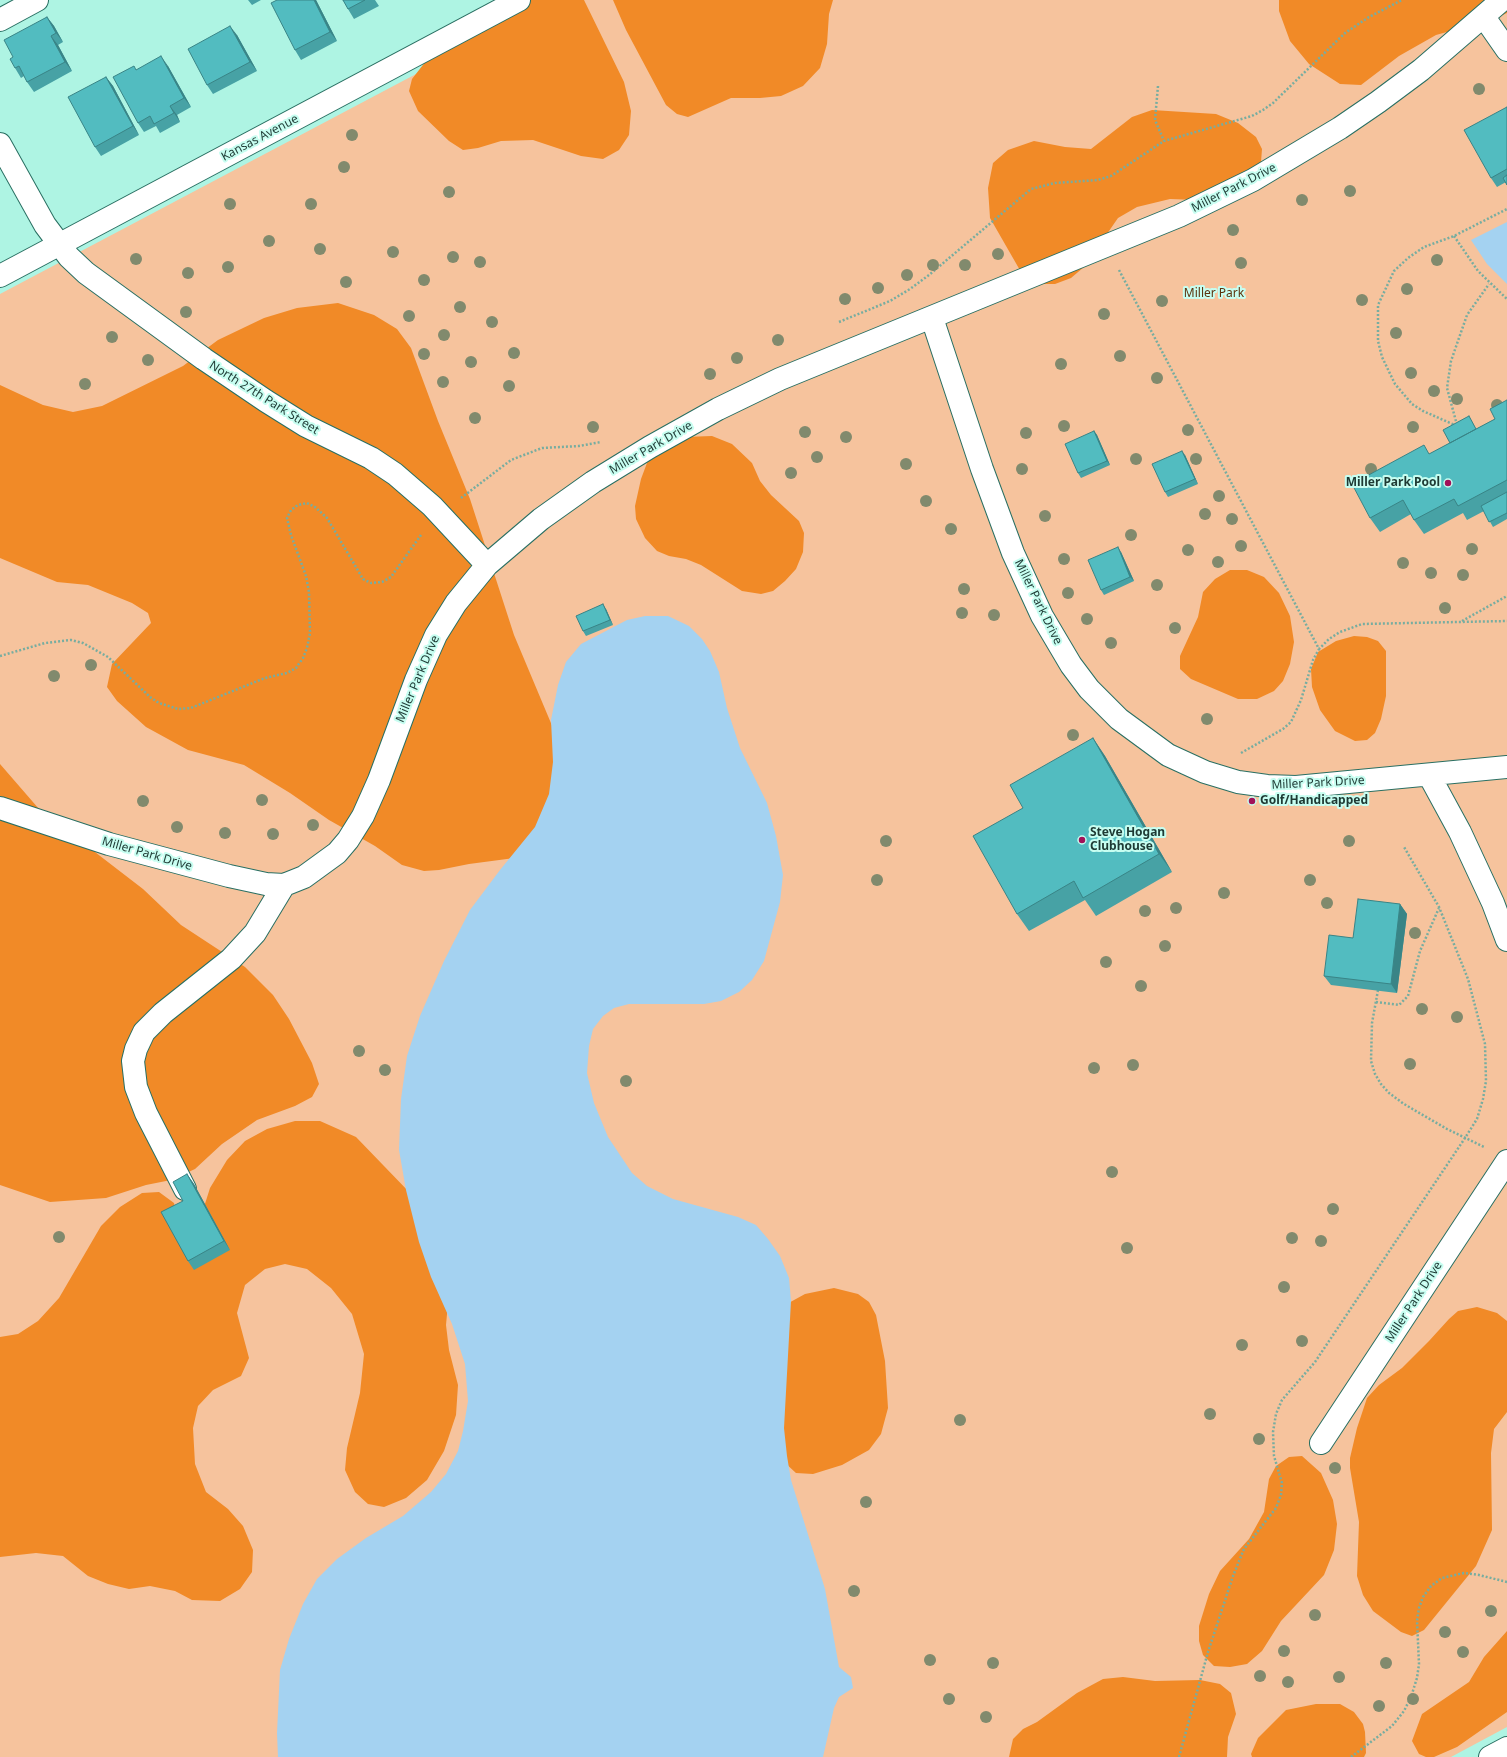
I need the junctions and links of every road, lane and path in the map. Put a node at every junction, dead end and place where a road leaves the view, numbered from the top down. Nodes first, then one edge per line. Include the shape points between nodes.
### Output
1 (37, 0) edge
2 (520, 0) edge
3 (1402, 0) edge
4 (1502, 0) edge
5 (1484, 17) junction
6 (0, 20) edge
7 (1507, 50) edge
8 (1158, 86) dead end
9 (1164, 141) junction
10 (0, 144) edge
11 (1507, 209) edge
12 (1454, 236) junction
13 (59, 244) junction
14 (1106, 246) junction
15 (0, 276) edge
16 (1489, 284) junction
17 (1507, 299) edge
18 (932, 318) junction
19 (836, 323) dead end
20 (1457, 425) junction
21 (1460, 429) edge
22 (606, 440) dead end
23 (441, 516) junction
24 (487, 565) junction
25 (1507, 596) edge
26 (1461, 621) junction
27 (1507, 621) edge
28 (1319, 649) junction
29 (0, 656) edge
30 (1507, 767) edge
31 (1205, 772) junction
32 (1429, 775) junction
33 (0, 808) edge
34 (1404, 847) dead end
35 (284, 885) junction
36 (1439, 907) junction
37 (1507, 940) edge
38 (1378, 990) edge
39 (1376, 1002) junction
40 (1465, 1138) junction
41 (1486, 1148) dead end
42 (1507, 1161) edge
43 (185, 1189) edge
44 (1321, 1443) dead end
45 (1507, 1582) edge
46 (1507, 1748) edge
47 (1179, 1757) edge
48 (1351, 1757) edge
49 (1490, 1757) edge

1 - 6 street
2 - 13 street, Kansas Avenue
3 - 9 path via 1351,28 1263,110 1252,116
4 - 5 street, Miller Park Drive
5 - 7 street
5 - 14 street, Miller Park Drive via 1378,102 1294,156 1216,199
8 - 9 path via 1155,120
9 - 19 path via 1111,176 1098,180 1055,183 1031,189 910,289 890,301
10 - 13 street, North 27th Park Street via 36,209
11 - 12 path
12 - 16 path
12 - 20 path via 1424,247 1394,271 1378,305 1377,322 1382,357 1388,372 1404,396 1423,411
13 - 15 street, Kansas Avenue
13 - 23 street, North 27th Park Street via 92,279 197,355 306,426 384,466 413,488
14 - 18 street, Miller Park Drive
14 - 28 path
16 - 17 path
16 - 20 path via 1467,315 1451,361 1448,388
18 - 24 street, Miller Park Drive via 780,379 656,443 541,519
18 - 31 street, Miller Park Drive via 1013,553 1056,641 1089,689 1119,719 1168,755
20 - 21 path
22 - 23 path via 579,446 542,448 511,460 471,489
23 - 24 street, North 27th Park Street
23 - 29 path via 416,540 391,577 371,584 363,579 327,518 307,503 298,504 287,518 309,592 310,633 303,658 296,668 287,673 265,678 191,708 178,709 159,703 108,657 83,643 70,640 45,643
24 - 35 street, Miller Park Drive via 456,603 436,635 372,796 348,840 325,863 304,877
25 - 26 path
26 - 27 path
26 - 28 path via 1362,624 1340,632
28 - 31 path via 1291,722
30 - 32 street, Miller Park Drive
31 - 32 street, Miller Park Drive via 1238,782 1296,787
32 - 37 street via 1463,838
33 - 35 street, Miller Park Drive via 108,844 228,876
34 - 36 path
35 - 43 street via 255,933 230,959 163,1012 144,1032 136,1049 136,1087 146,1113
36 - 39 path via 1420,951 1408,996 1399,1005
36 - 40 path via 1468,979 1485,1044 1486,1081 1483,1099 1477,1119
38 - 39 path
39 - 40 path via 1372,1024 1371,1061 1381,1084 1404,1104
40 - 41 path
40 - 47 path via 1315,1362 1282,1400 1273,1432 1274,1456 1282,1483 1281,1495 1276,1508 1244,1549 1233,1576 1208,1652
42 - 44 street, Miller Park Drive
45 - 48 path via 1464,1573 1442,1578 1431,1586 1419,1608 1418,1671 1411,1697 1392,1726
46 - 49 street

